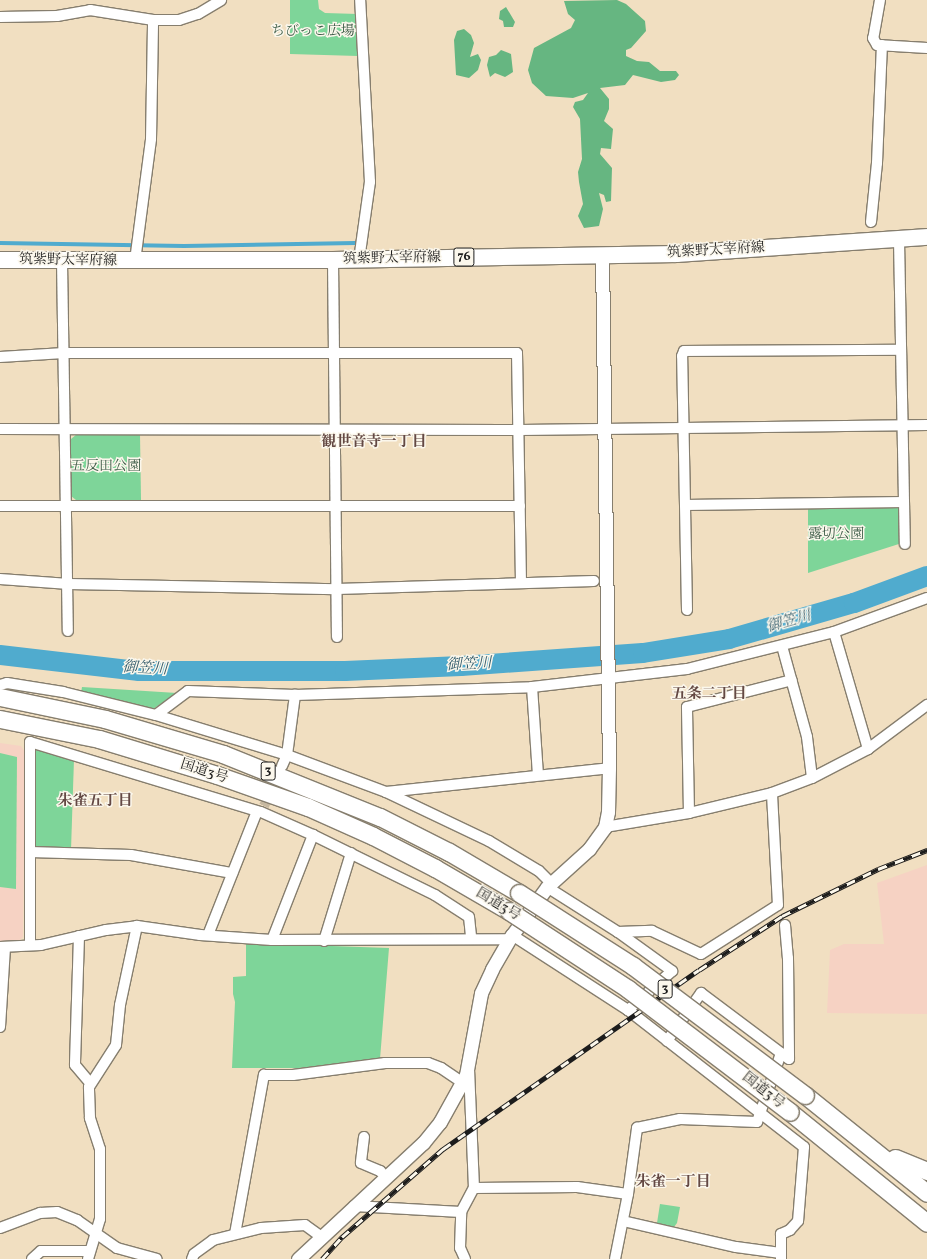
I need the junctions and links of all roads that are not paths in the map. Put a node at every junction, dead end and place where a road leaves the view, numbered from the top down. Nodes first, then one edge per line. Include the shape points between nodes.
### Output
1 (221, 0) edge
2 (360, 0) edge
3 (880, 0) edge
4 (0, 17) edge
5 (153, 20) junction
6 (882, 45) junction
7 (927, 48) edge
8 (871, 222) dead end
9 (927, 237) edge
10 (899, 240) junction
11 (136, 250) junction
12 (602, 255) junction
13 (0, 260) edge
14 (333, 260) junction
15 (359, 260) junction
16 (62, 261) junction
17 (901, 350) junction
18 (64, 353) junction
19 (334, 354) junction
20 (0, 358) edge
21 (927, 425) edge
22 (903, 426) junction
23 (335, 428) junction
24 (604, 428) junction
25 (683, 428) junction
26 (0, 429) edge
27 (66, 430) junction
28 (520, 430) junction
29 (904, 502) junction
30 (685, 505) junction
31 (0, 506) edge
32 (67, 506) junction
33 (336, 506) junction
34 (520, 506) junction
35 (905, 544) dead end
36 (0, 579) edge
37 (594, 581) dead end
38 (521, 582) junction
39 (69, 584) junction
40 (337, 589) junction
41 (927, 598) edge
42 (687, 610) dead end
43 (68, 631) dead end
44 (834, 632) junction
45 (337, 637) dead end
46 (782, 646) junction
47 (607, 677) junction
48 (792, 680) junction
49 (0, 685) edge
50 (532, 687) junction
51 (295, 695) junction
52 (0, 697) edge
53 (927, 705) edge
54 (156, 715) junction
55 (0, 720) edge
56 (868, 748) junction
57 (287, 755) junction
58 (282, 766) tunnel mouth
59 (609, 768) junction
60 (538, 774) junction
61 (812, 778) junction
62 (386, 792) junction
63 (772, 793) junction
64 (261, 810) junction
65 (689, 813) junction
66 (605, 827) junction
67 (313, 835) junction
68 (30, 852) junction
69 (352, 853) junction
70 (232, 873) junction
71 (549, 885) junction
72 (785, 925) dead end
73 (137, 926) junction
74 (618, 932) junction
75 (208, 935) junction
76 (78, 936) junction
77 (471, 937) junction
78 (511, 937) junction
79 (272, 940) junction
80 (324, 941) junction
81 (30, 945) junction
82 (3, 947) edge
83 (628, 1010) junction
84 (0, 1026) edge
85 (668, 1041) junction
86 (781, 1053) junction
87 (468, 1067) junction
88 (462, 1082) junction
89 (90, 1083) junction
90 (761, 1112) junction
91 (364, 1137) dead end
92 (866, 1144) junction
93 (927, 1171) edge
94 (386, 1177) junction
95 (474, 1188) junction
96 (927, 1193) edge
97 (628, 1194) junction
98 (354, 1206) junction
99 (461, 1212) junction
100 (623, 1221) junction
101 (927, 1223) edge
102 (0, 1228) edge
103 (95, 1234) junction
104 (235, 1234) junction
105 (320, 1236) junction
106 (89, 1255) edge
107 (781, 1256) edge
108 (32, 1259) edge
109 (157, 1259) edge
110 (192, 1259) edge
111 (298, 1259) edge
112 (465, 1259) edge
113 (615, 1259) edge

1 - 5 street via 189,18
2 - 15 street via 370,182
3 - 6 street via 873,38 877,45
4 - 5 street via 57,16 90,10
5 - 11 street via 152,139
6 - 7 street
6 - 8 street via 878,163
9 - 10 main road, 筑紫野太宰府線 / 76
10 - 12 main road, 筑紫野太宰府線 / 76 via 789,248
10 - 17 street
11 - 14 main road, 筑紫野太宰府線 / 76
11 - 16 main road, 筑紫野太宰府線 / 76
12 - 15 main road, 筑紫野太宰府線 / 76
12 - 24 street
13 - 16 main road, 筑紫野太宰府線 / 76
14 - 15 main road, 筑紫野太宰府線 / 76
14 - 19 street
16 - 18 street
17 - 22 street
17 - 25 street via 689,350 682,356
18 - 19 street
18 - 20 street
18 - 27 street
19 - 23 street
19 - 28 street via 517,353
21 - 22 street
22 - 25 street
22 - 29 street
23 - 27 street
23 - 28 street
23 - 33 street
24 - 25 street
24 - 28 street
24 - 47 street
25 - 30 street
26 - 27 street
27 - 32 street
28 - 34 street
29 - 30 street
29 - 35 street
30 - 42 street
31 - 32 street
32 - 33 street
32 - 39 street
33 - 34 street
33 - 40 street
34 - 38 street
36 - 39 street
37 - 38 street
38 - 40 street
39 - 40 street
39 - 43 street
40 - 45 street
41 - 44 street
44 - 46 street
44 - 56 street
46 - 47 street via 687,669
46 - 48 street
47 - 50 street
47 - 59 street
48 - 61 street via 807,737
48 - 65 street via 687,707
49 - 54 street via 7,683 63,692
50 - 51 street
50 - 60 street
51 - 54 street via 188,691
51 - 57 street
52 - 92 highway, 国道3号 / 3, bridge via 104,719 223,754 380,817 449,852 519,893 633,966
53 - 56 street
54 - 57 street
55 - 101 highway, 国道3号 / 3, bridge via 99,739 217,775 308,807 428,864 509,911 628,989 790,1112
56 - 61 street
57 - 58 street
57 - 62 street
59 - 60 street
59 - 66 street
60 - 62 street
61 - 63 street
62 - 71 street via 489,841 539,871
63 - 65 street
63 - 74 street via 778,905 700,954 652,931
64 - 67 street
64 - 68 street via 30,742
64 - 70 street
65 - 66 street
66 - 71 street via 589,849
67 - 69 street
67 - 79 street
68 - 70 street via 131,855
68 - 81 street
69 - 77 street via 435,895 470,917
69 - 80 street
70 - 75 street
71 - 74 street
71 - 78 street
72 - 86 street via 788,958 789,1059
73 - 75 street
73 - 76 street
73 - 89 street via 120,1005 116,1045
74 - 83 street via 672,971
75 - 79 street
76 - 81 street
76 - 89 street via 75,1065
77 - 78 street
77 - 80 street
78 - 83 street
78 - 87 street via 481,993
79 - 80 street
81 - 82 street
82 - 84 street
83 - 85 street
85 - 86 street via 701,993
85 - 90 street
86 - 90 street
87 - 88 street
87 - 95 street
88 - 94 street via 434,1130
88 - 104 street via 428,1063 385,1063 294,1075 264,1075
89 - 103 street via 90,1118 100,1149 100,1219
90 - 97 street via 757,1122 680,1118 637,1128
90 - 107 street via 804,1147 798,1221 790,1230 781,1234
91 - 94 street via 361,1163 380,1171
92 - 93 highway via 916,1169
92 - 96 highway, 国道3号 / 3
94 - 98 street
95 - 97 street via 577,1187
95 - 99 street
97 - 100 street
98 - 99 street
98 - 105 street
99 - 112 street via 460,1248
100 - 107 street
100 - 113 street
102 - 103 street via 48,1212 77,1220
103 - 106 street
103 - 109 street via 117,1248
104 - 105 street via 305,1225
104 - 110 street via 210,1242 194,1254
105 - 111 street
106 - 108 street via 41,1251

